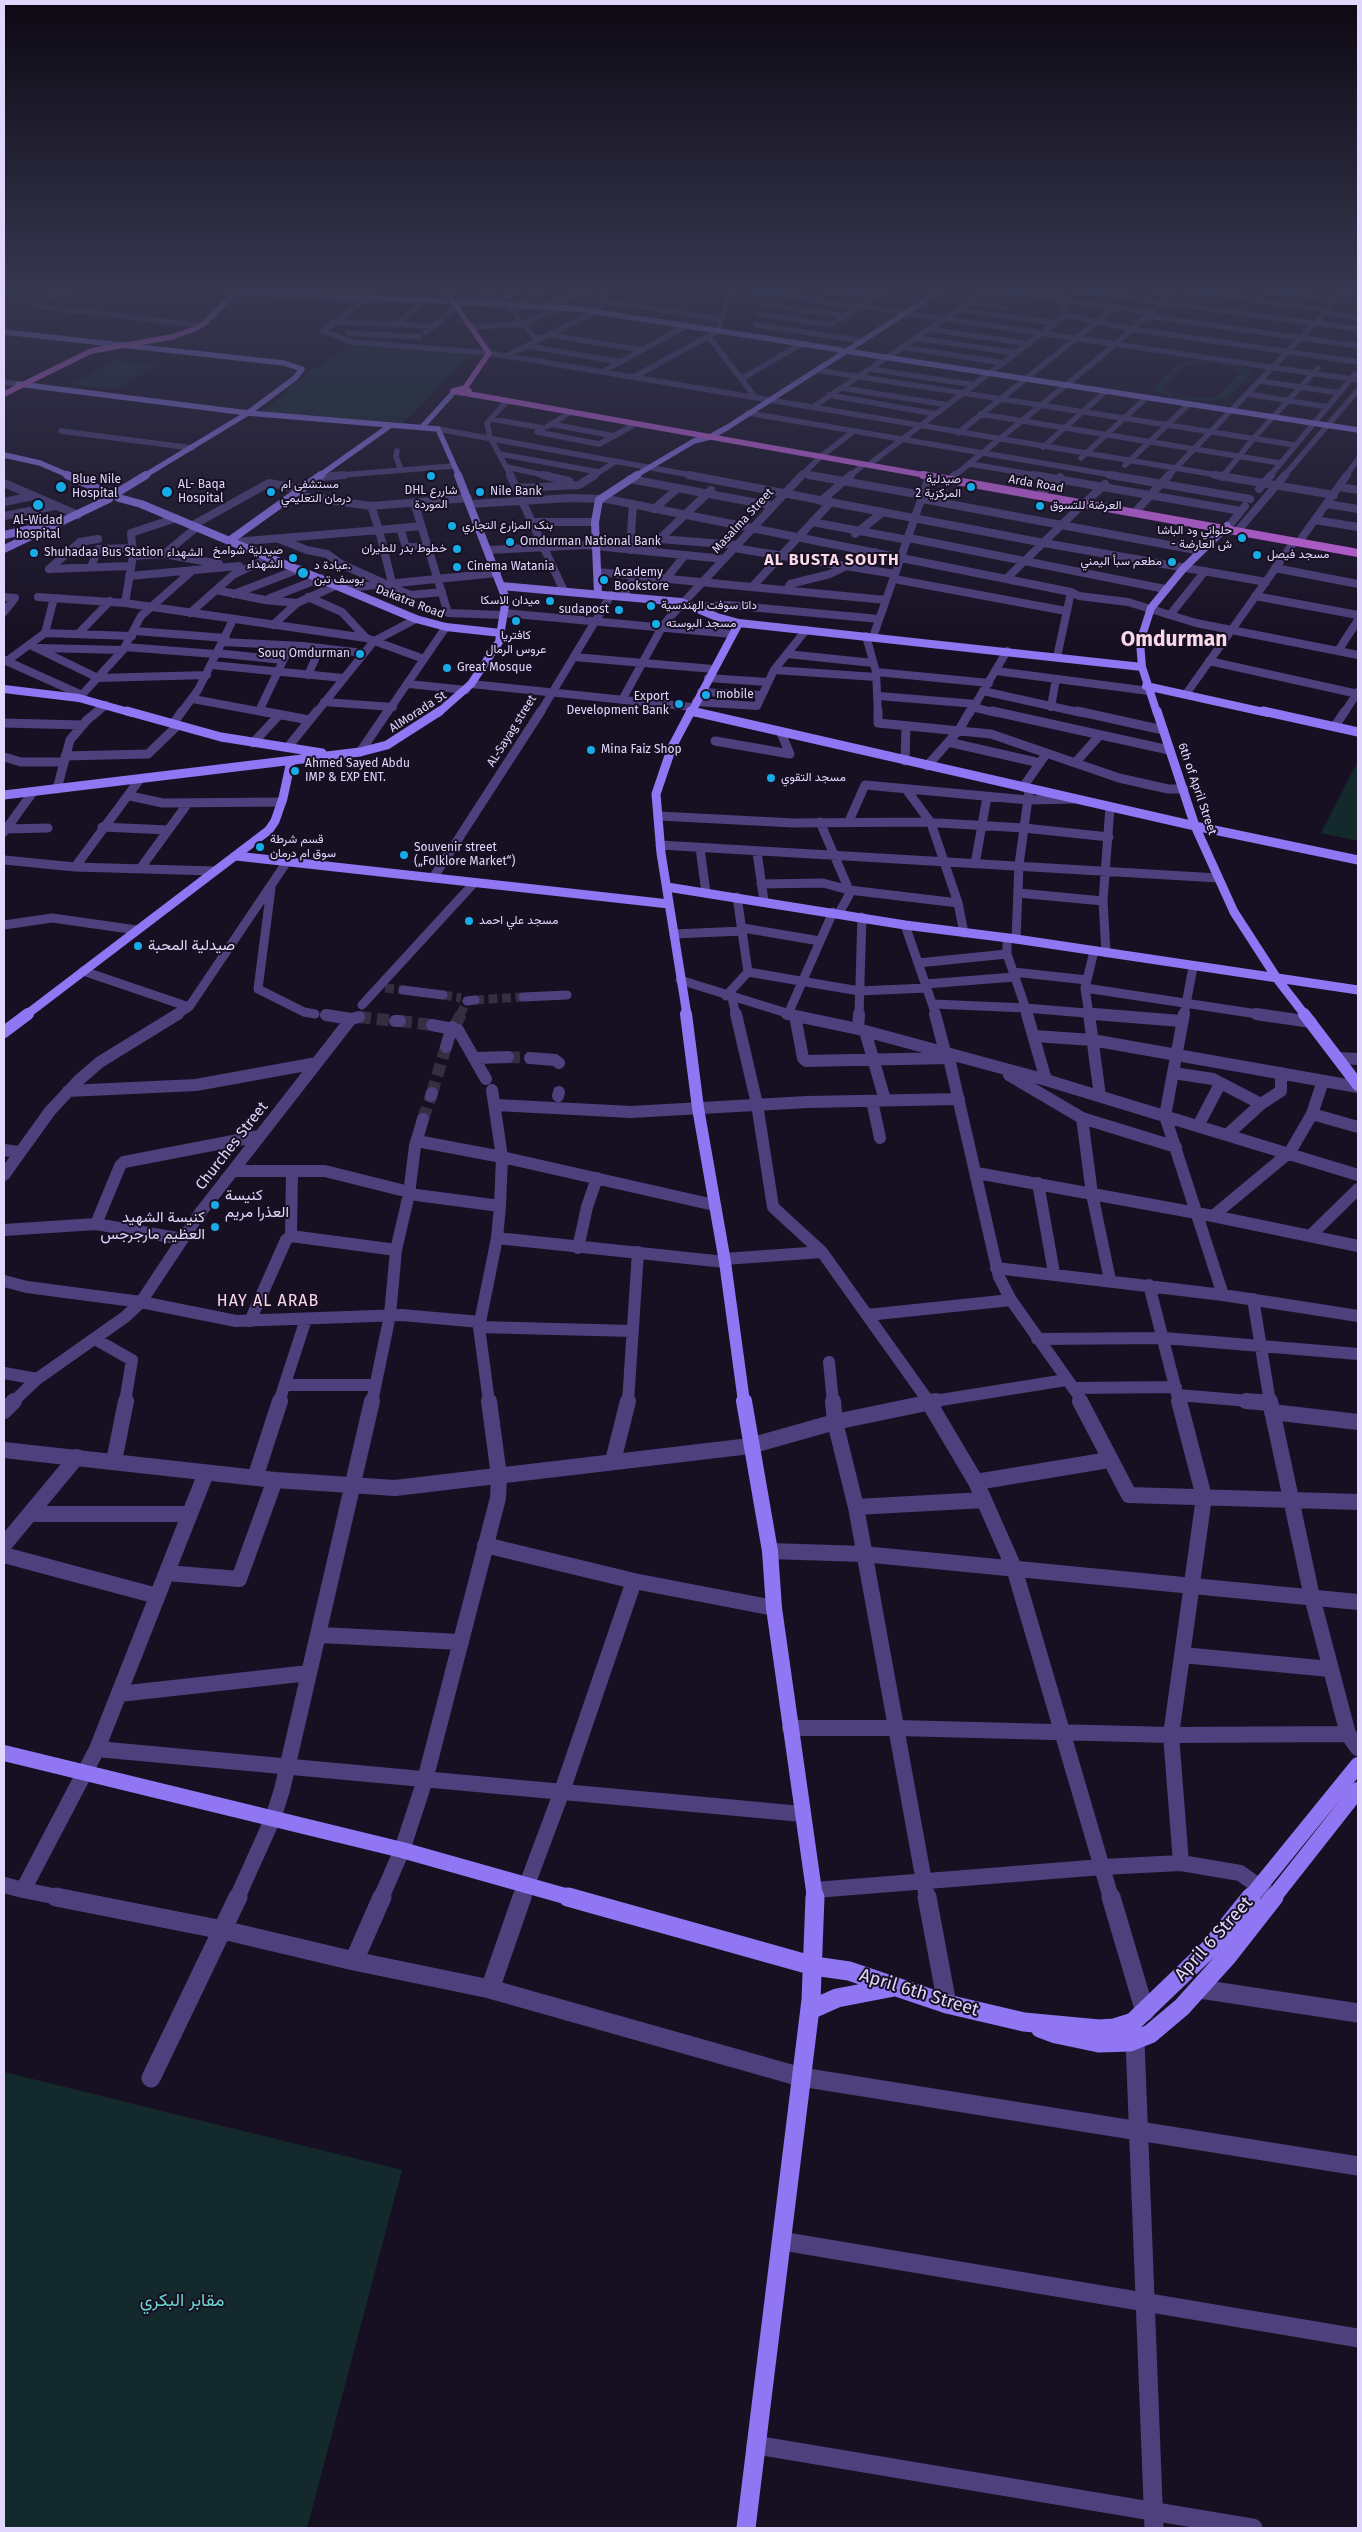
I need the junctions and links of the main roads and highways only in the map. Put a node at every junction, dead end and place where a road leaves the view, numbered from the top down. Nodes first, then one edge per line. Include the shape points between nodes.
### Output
1 (556, 409) edge
2 (560, 409) edge
3 (706, 435) junction
4 (822, 456) junction
5 (1085, 502) junction
6 (1195, 524) junction
7 (1214, 526) junction
8 (1242, 530) junction
9 (1358, 552) edge

1 - 3 main road
2 - 3 main road
3 - 4 main road, Arda Road
4 - 5 main road, Arda Road
4 - 5 main road, Arda Road
5 - 6 main road, Arda Road
5 - 7 main road, Arda Road
6 - 7 main road, Arda Road
6 - 8 main road via 1209,542
7 - 8 main road, Arda Road
8 - 9 main road, Arda Road

